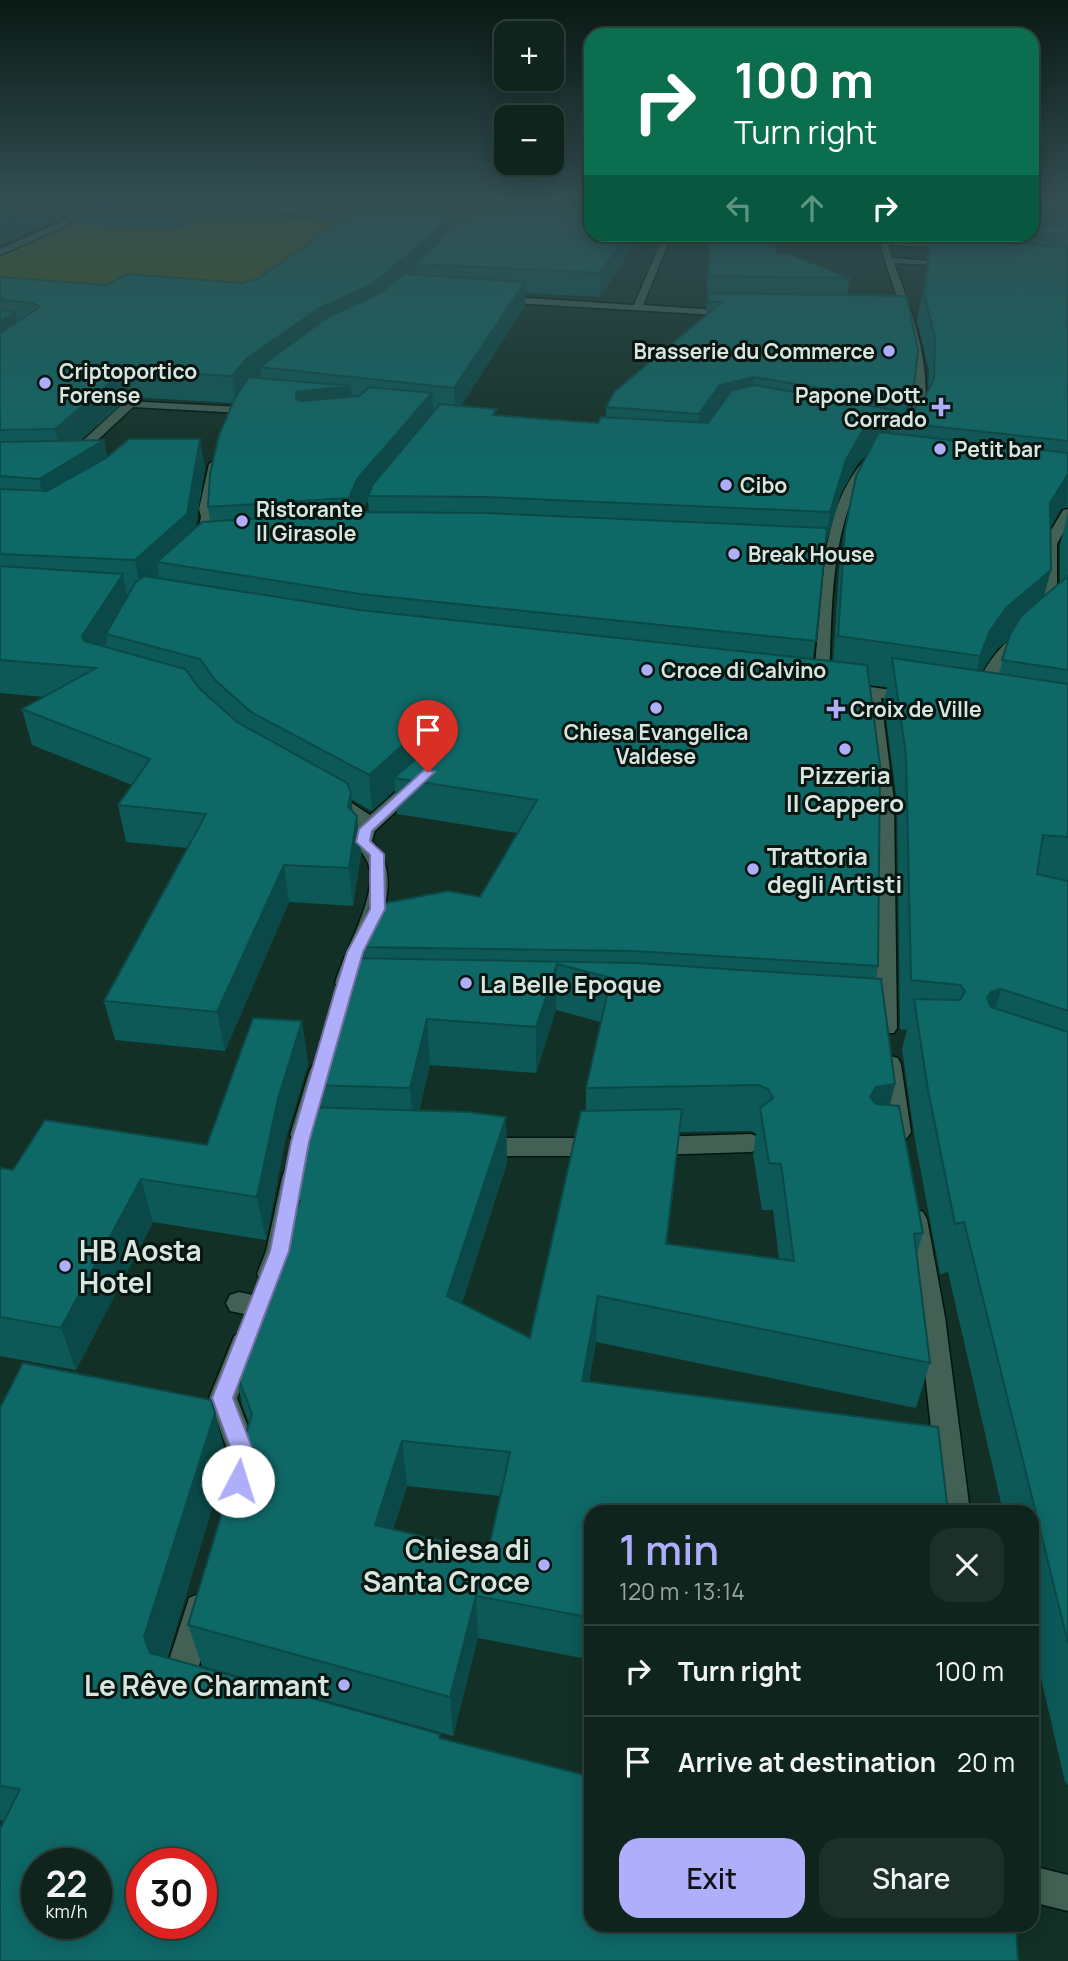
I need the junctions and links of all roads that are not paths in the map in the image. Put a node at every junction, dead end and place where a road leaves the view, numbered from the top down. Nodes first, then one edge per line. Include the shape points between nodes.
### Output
1 (643, 292) edge
2 (896, 292) edge
3 (482, 298) edge
4 (636, 308) junction
5 (744, 314) edge
6 (244, 409) edge
7 (899, 437) edge
8 (887, 450) edge
9 (213, 458) edge
10 (90, 464) edge
11 (1068, 513) edge
12 (203, 550) edge
13 (779, 551) edge
14 (831, 554) junction
15 (872, 692) junction
16 (925, 701) edge
17 (979, 709) edge
18 (434, 768) edge
19 (309, 786) edge
20 (366, 829) junction
21 (370, 995) edge
22 (325, 1056) edge
23 (874, 1142) edge
24 (751, 1143) dead end
25 (454, 1147) edge
26 (909, 1194) edge
27 (233, 1497) edge
28 (955, 1505) edge
29 (206, 1588) edge
30 (219, 1690) edge
31 (1039, 1886) edge
32 (1068, 1893) edge

1 - 4 street
2 - 7 street via 916,363 918,418
3 - 4 street
4 - 5 street
6 - 10 street via 130,403 61,464
8 - 14 street via 846,503
9 - 12 street
11 - 17 street via 1050,544 1050,615 1007,646 983,687
13 - 14 street
14 - 15 street via 815,685
15 - 16 street
15 - 23 street via 885,801 878,1014 894,1038 901,1146
18 - 20 street
19 - 20 street via 361,815
20 - 21 street via 363,842 377,854 377,909 355,952 341,1000
22 - 27 street via 312,1143 279,1251 249,1304 223,1398 245,1458
24 - 25 street
26 - 28 street via 932,1317
29 - 30 street via 179,1679
31 - 32 street

